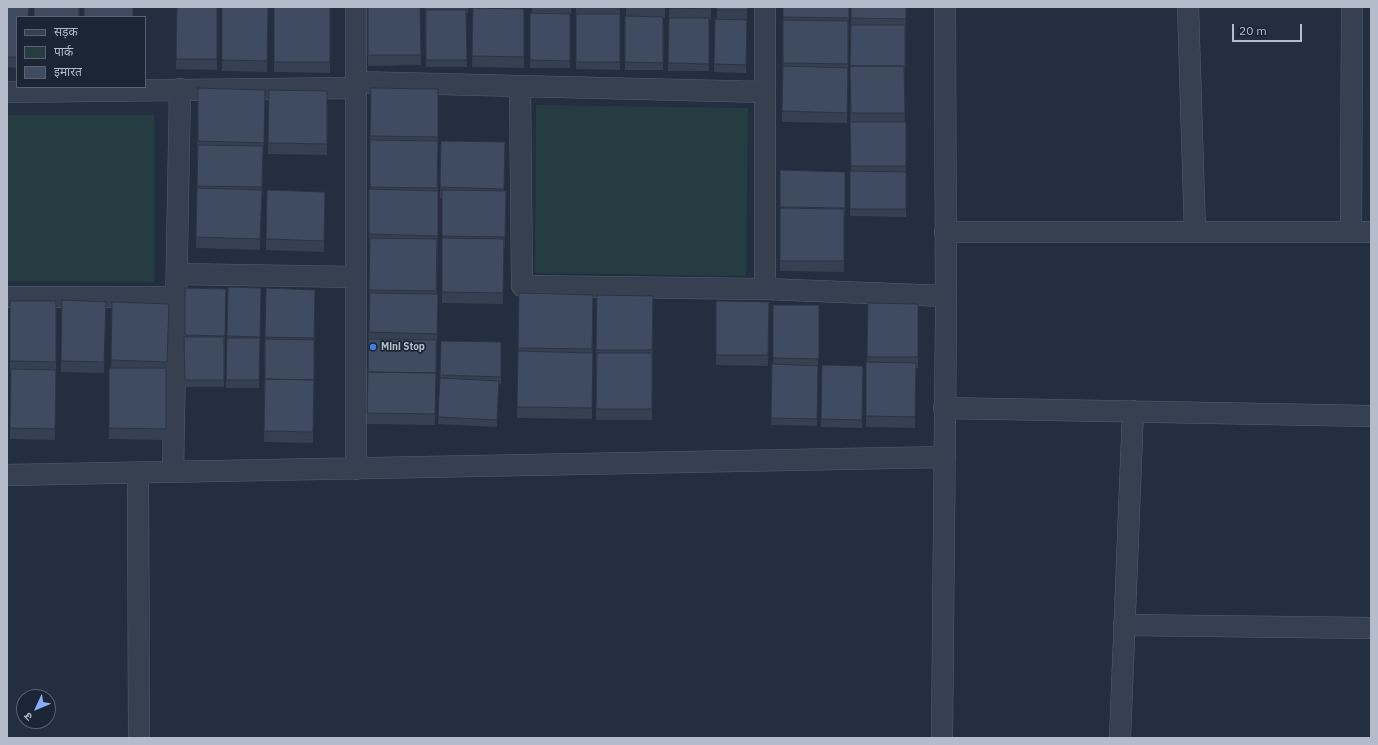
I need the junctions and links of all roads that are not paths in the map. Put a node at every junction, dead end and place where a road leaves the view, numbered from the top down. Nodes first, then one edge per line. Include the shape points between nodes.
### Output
1 (356, 7) edge
2 (765, 7) edge
3 (945, 7) edge
4 (1188, 7) edge
5 (1352, 7) edge
6 (356, 85) junction
7 (520, 86) junction
8 (180, 89) junction
9 (7, 92) edge
10 (764, 92) junction
11 (945, 232) junction
12 (1195, 232) junction
13 (1351, 232) junction
14 (1371, 232) edge
15 (177, 274) junction
16 (356, 277) junction
17 (765, 289) junction
18 (945, 296) junction
19 (176, 297) junction
20 (7, 298) edge
21 (944, 408) junction
22 (1133, 411) junction
23 (1371, 416) edge
24 (944, 458) junction
25 (356, 469) junction
26 (173, 472) junction
27 (138, 473) junction
28 (7, 475) edge
29 (1124, 625) junction
30 (1371, 628) edge
31 (139, 738) edge
32 (942, 738) edge
33 (1120, 738) edge

1 - 6 street
2 - 10 street
3 - 11 street
4 - 12 street
5 - 13 street
6 - 7 street
6 - 8 street
6 - 16 street
7 - 10 street
7 - 17 street via 522,286
8 - 9 street
8 - 15 street
10 - 17 street
11 - 12 street
11 - 18 street
12 - 13 street
13 - 14 street
15 - 16 street
15 - 19 street
16 - 25 street
17 - 18 street
18 - 21 street
19 - 20 street
19 - 26 street
21 - 22 street
21 - 24 street
22 - 23 street
22 - 29 street
24 - 25 street
24 - 32 street
25 - 26 street
26 - 27 street
27 - 28 street
27 - 31 street
29 - 30 street
29 - 33 street

